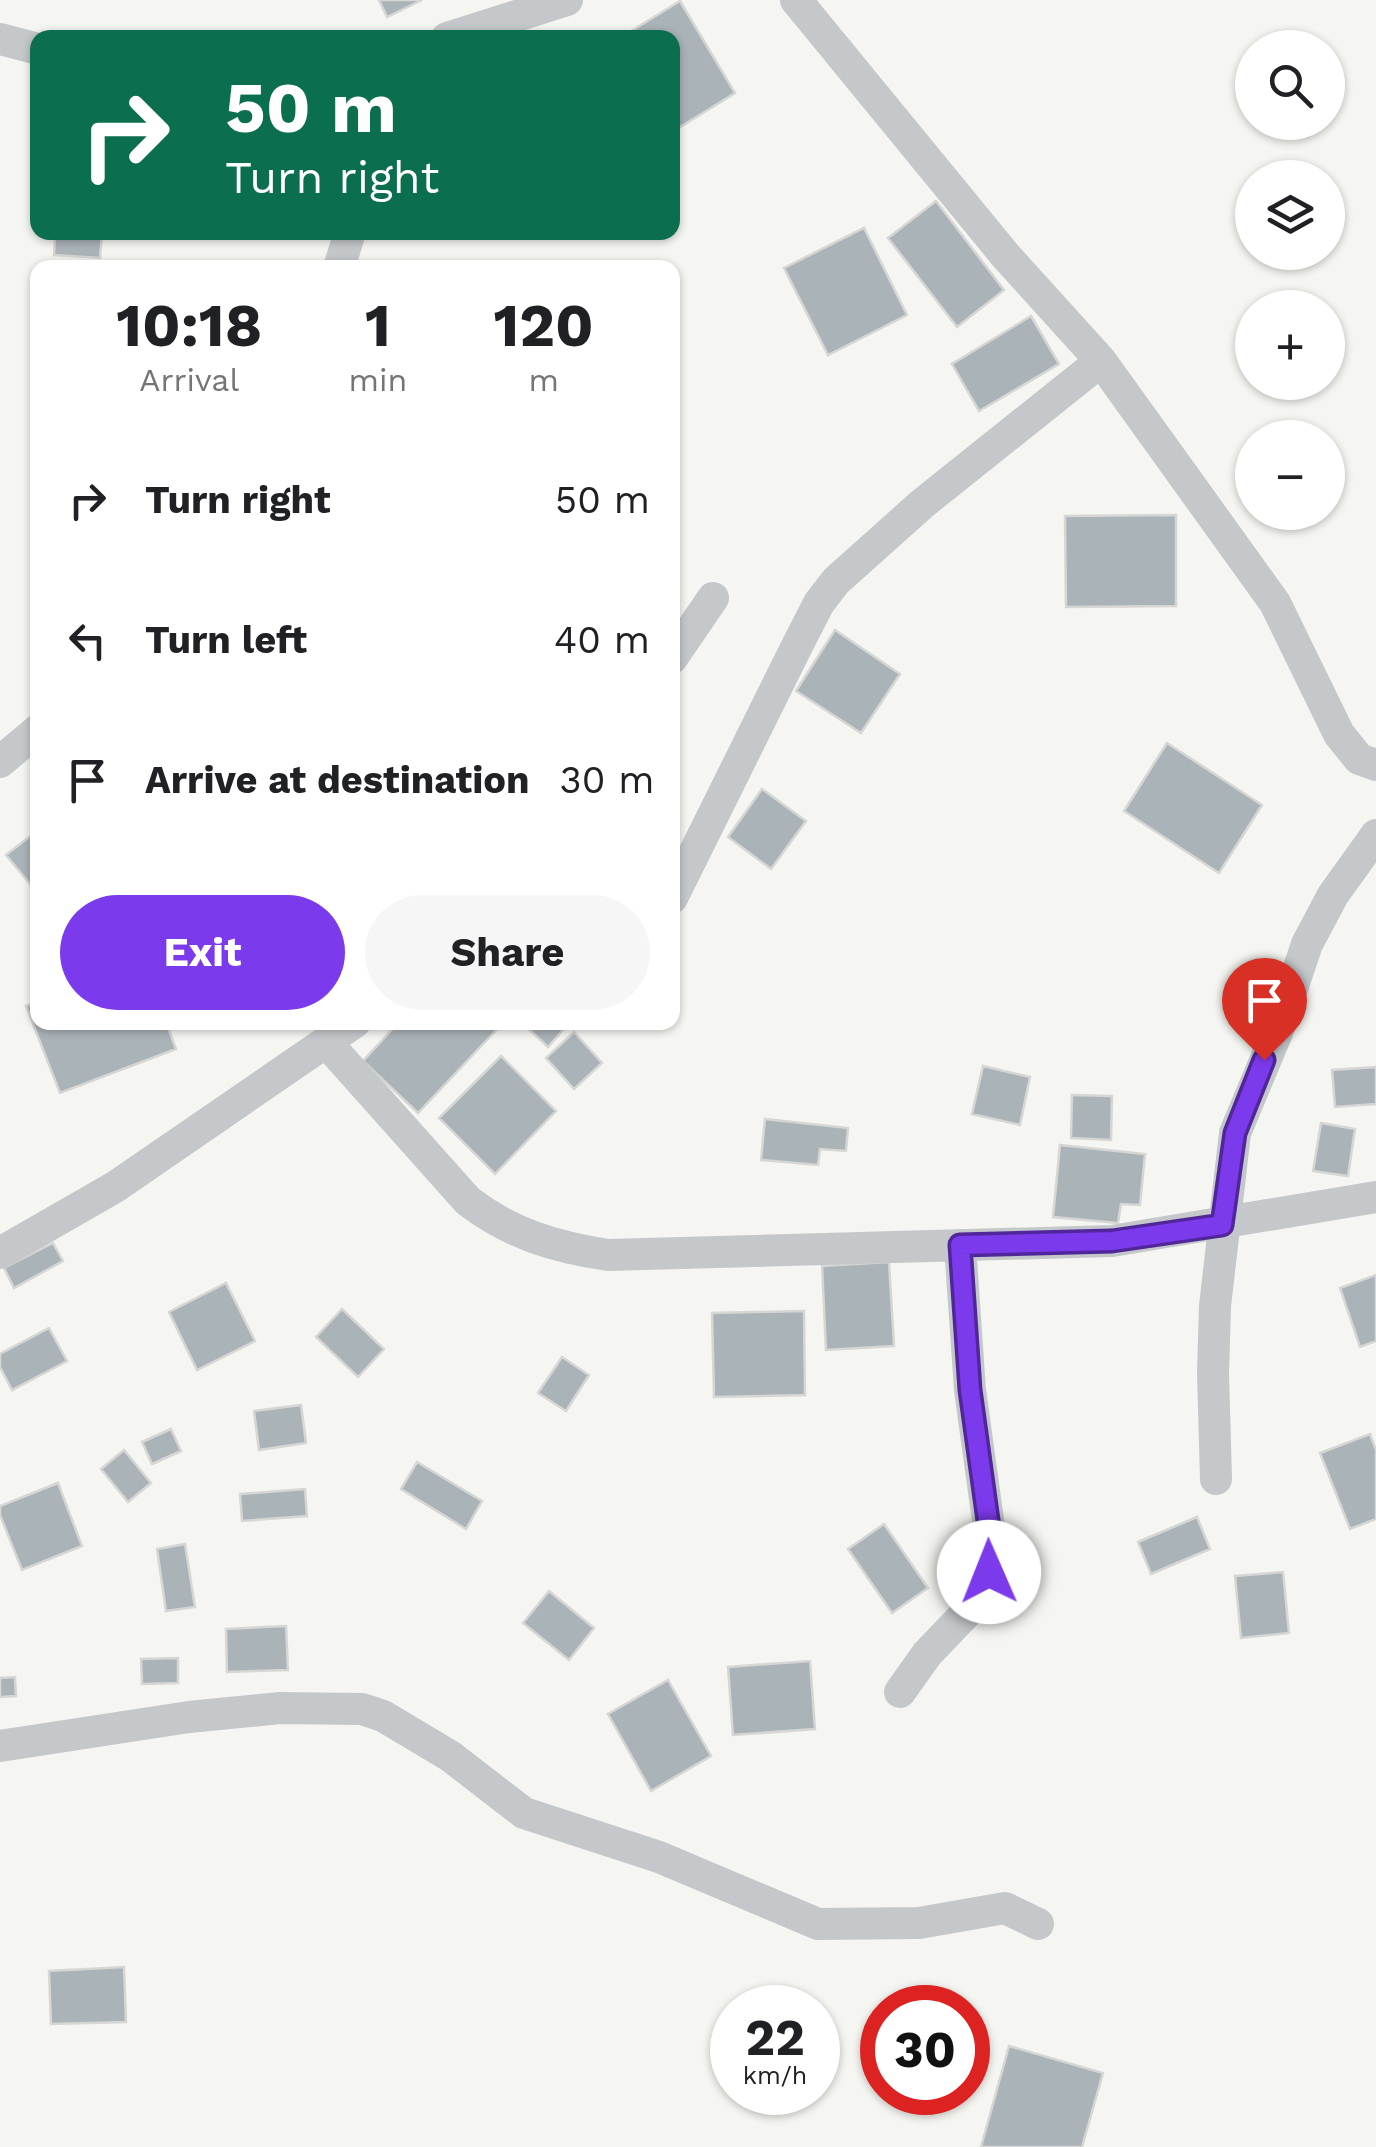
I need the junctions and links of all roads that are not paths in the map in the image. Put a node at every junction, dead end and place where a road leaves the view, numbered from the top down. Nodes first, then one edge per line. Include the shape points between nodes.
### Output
1 (566, 0) edge
2 (796, 0) edge
3 (472, 30) edge
4 (0, 38) edge
5 (30, 47) edge
6 (1100, 362) junction
7 (713, 598) dead end
8 (680, 646) edge
9 (30, 737) edge
10 (0, 762) edge
11 (1376, 766) edge
12 (1376, 836) edge
13 (680, 882) edge
14 (343, 1030) edge
15 (327, 1042) junction
16 (1376, 1197) edge
17 (1222, 1225) junction
18 (960, 1245) junction
19 (0, 1253) edge
20 (1216, 1478) dead end
21 (900, 1692) dead end
22 (0, 1746) edge
23 (1038, 1924) dead end

1 - 3 street
2 - 6 street
4 - 5 street
6 - 11 street via 1274,603 1338,734 1359,759
6 - 13 street via 836,581
7 - 8 street
9 - 10 street
12 - 17 street via 1307,944 1235,1133
14 - 15 street
15 - 18 street via 468,1201 532,1239 630,1256
15 - 19 street via 115,1187
16 - 17 street
17 - 18 street via 1112,1241
17 - 20 street via 1213,1373
18 - 21 street via 989,1572 970,1609
22 - 23 street via 188,1717 280,1708 362,1710 450,1756 524,1813 660,1857 818,1924 919,1923 1005,1908

